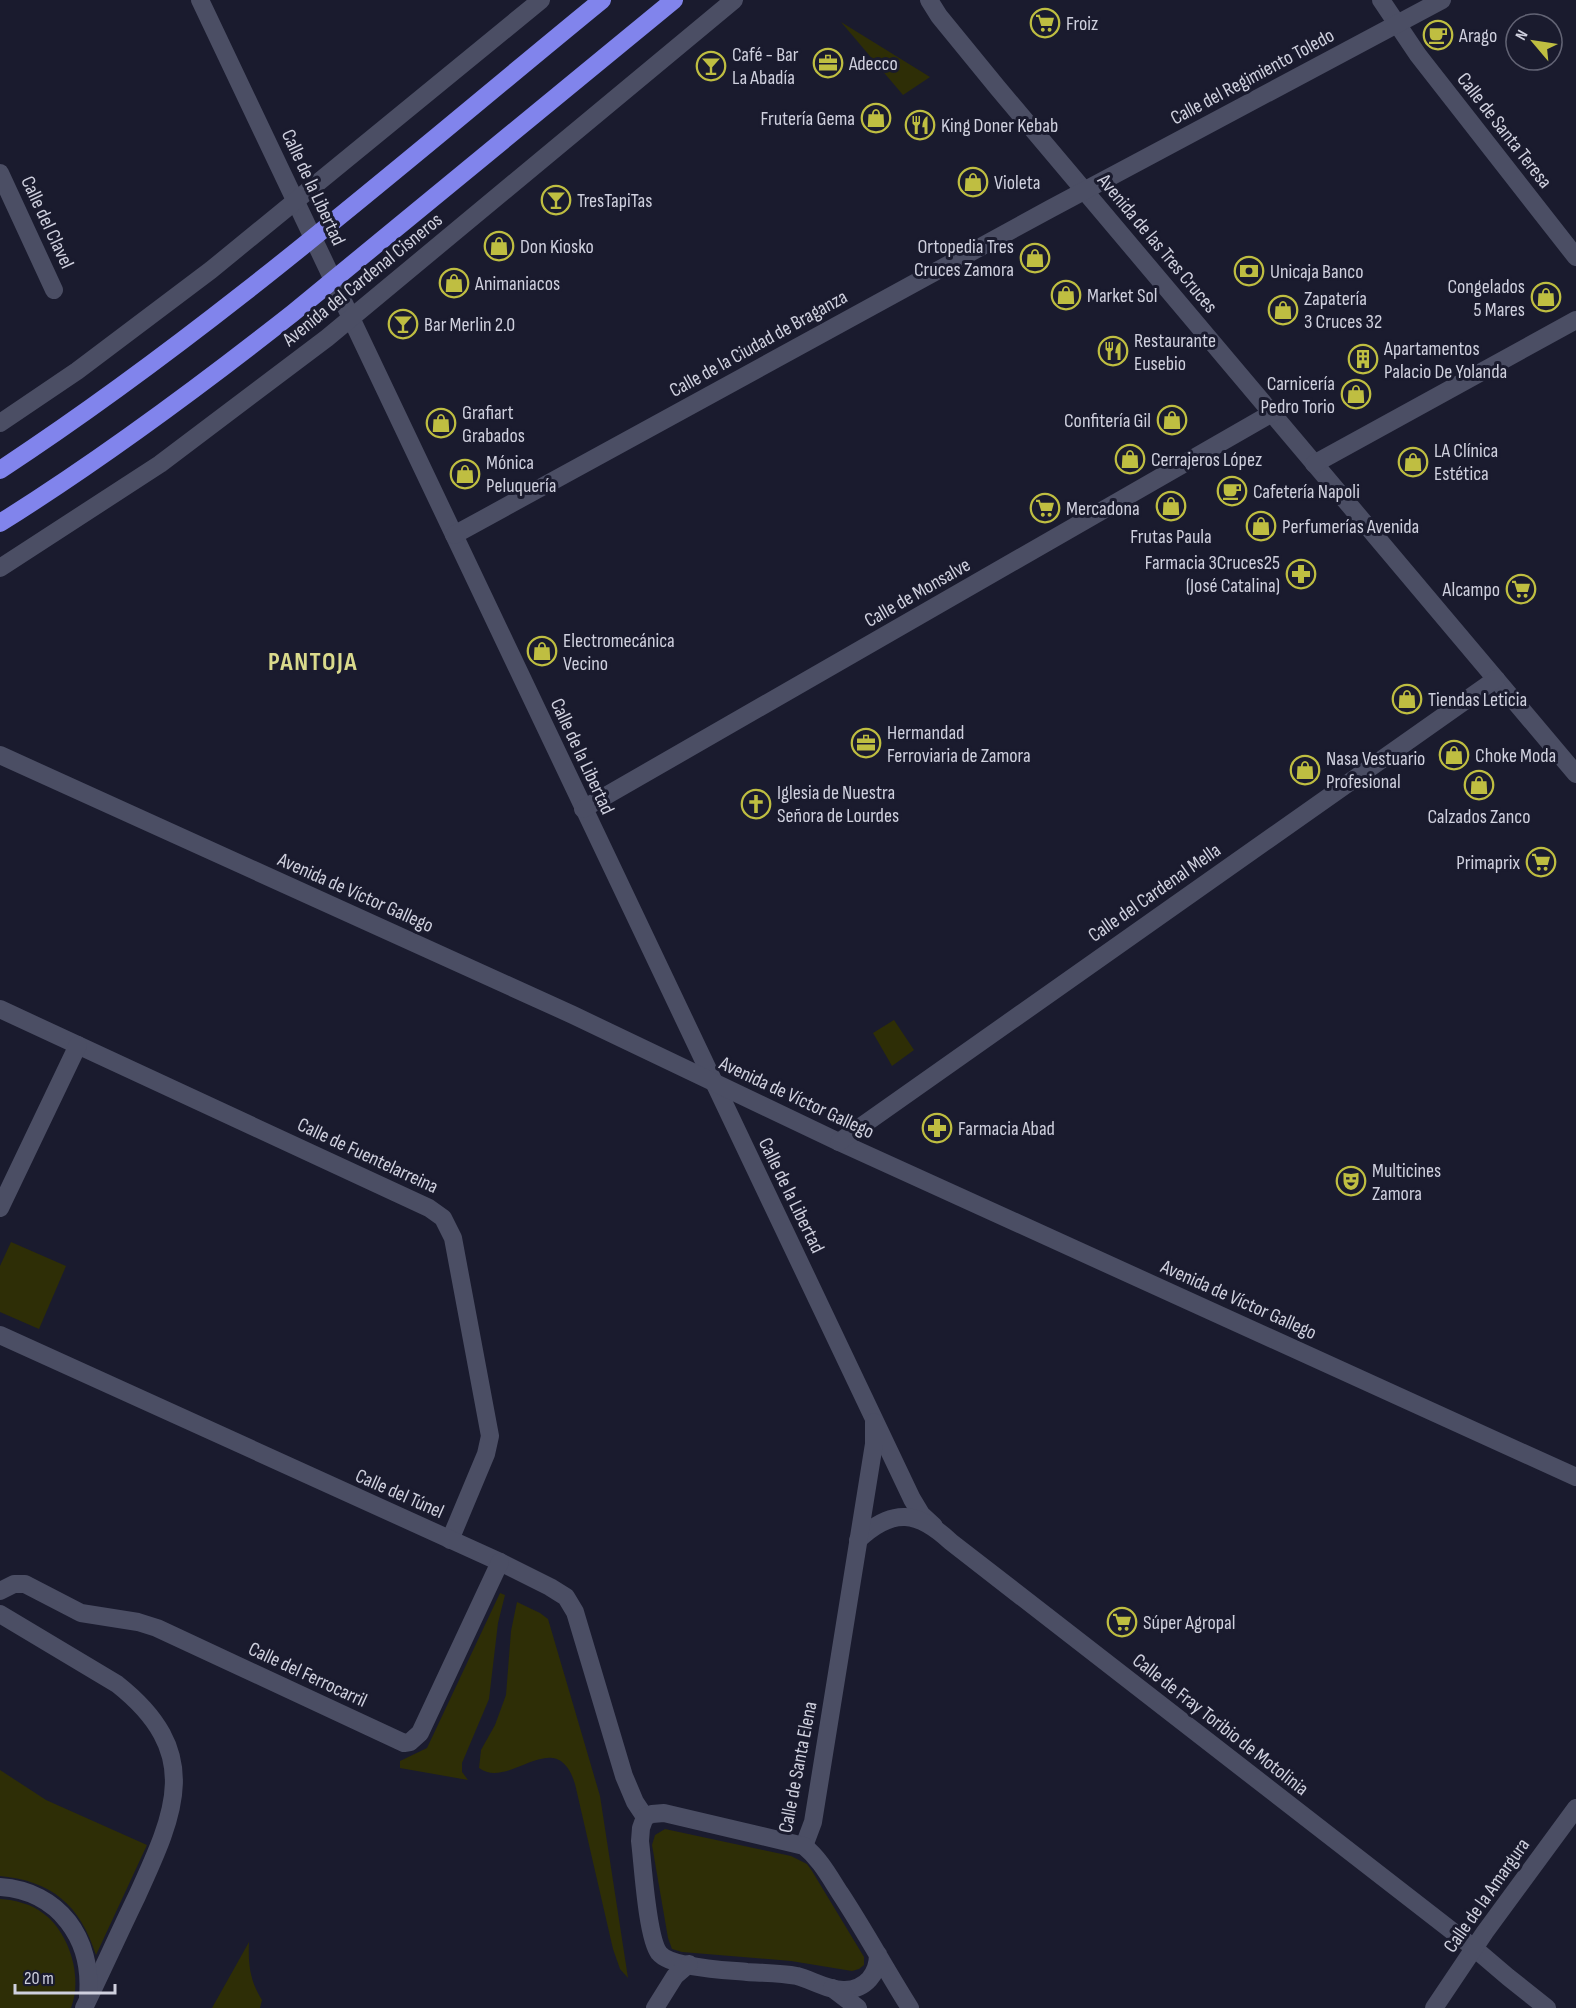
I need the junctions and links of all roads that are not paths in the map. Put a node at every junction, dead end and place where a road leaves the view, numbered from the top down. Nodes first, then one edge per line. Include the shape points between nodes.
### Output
1 (200, 0) edge
2 (541, 0) edge
3 (602, 0) edge
4 (674, 0) edge
5 (734, 0) edge
6 (915, 0) edge
7 (929, 0) edge
8 (1381, 0) edge
9 (1442, 0) edge
10 (939, 16) junction
11 (1397, 24) junction
12 (0, 173) edge
13 (1084, 190) junction
14 (299, 207) junction
15 (1576, 256) edge
16 (54, 290) dead end
17 (347, 311) junction
18 (1576, 320) edge
19 (1272, 413) junction
20 (0, 423) edge
21 (1314, 464) junction
22 (0, 470) edge
23 (0, 523) edge
24 (454, 535) junction
25 (0, 568) edge
26 (1496, 678) junction
27 (0, 755) edge
28 (1576, 774) edge
29 (583, 809) junction
30 (0, 1010) edge
31 (78, 1046) junction
32 (713, 1083) junction
33 (838, 1142) junction
34 (0, 1208) edge
35 (0, 1335) edge
36 (873, 1415) junction
37 (1576, 1477) edge
38 (934, 1526) junction
39 (450, 1540) junction
40 (858, 1540) junction
41 (500, 1562) junction
42 (0, 1591) edge
43 (0, 1614) edge
44 (1576, 1808) edge
45 (645, 1817) junction
46 (804, 1846) junction
47 (0, 1887) edge
48 (1474, 1948) junction
49 (878, 1954) junction
50 (689, 1964) junction
51 (832, 1988) junction
52 (86, 2005) edge
53 (655, 2008) edge
54 (858, 2008) edge
55 (910, 2008) edge
56 (1434, 2008) edge
57 (1547, 2008) edge

1 - 14 street, Calle de la Libertad
2 - 14 street
3 - 22 highway via 220,313
4 - 23 highway, Avenida del Cardenal Cisneros via 233,361
5 - 17 street, Avenida del Cardenal Cisneros
6 - 10 street, Avenida de las Tres Cruces
7 - 10 street, Avenida de las Tres Cruces
8 - 11 street, Calle de Santa Teresa
9 - 11 street, Calle del Regimiento Toledo
10 - 13 street, Avenida de las Tres Cruces
11 - 13 street, Calle del Regimiento Toledo
11 - 15 street, Calle de Santa Teresa
12 - 16 street, Calle del Clavel
13 - 19 street, Avenida de las Tres Cruces
13 - 24 street, Calle de la Ciudad de Braganza
14 - 17 street, Calle de la Libertad
14 - 20 street
17 - 24 street, Calle de la Libertad
17 - 25 street, Avenida del Cardenal Cisneros via 160,464
18 - 21 street
19 - 21 street, Avenida de las Tres Cruces
19 - 29 street, Calle de Monsalve
21 - 26 street, Avenida de las Tres Cruces
24 - 29 street, Calle de la Libertad
26 - 28 street, Avenida de las Tres Cruces
26 - 33 street, Calle del Cardenal Mella
27 - 32 street, Avenida de Víctor Gallego via 573,1015
29 - 32 street, Calle de la Libertad
30 - 31 street, Calle de Fuentelarreina
31 - 34 street
31 - 39 street, Calle de Fuentelarreina via 429,1208 448,1223 490,1436
32 - 33 street, Avenida de Víctor Gallego
32 - 36 street, Calle de la Libertad
33 - 37 street, Avenida de Víctor Gallego
35 - 39 street, Calle del Túnel
36 - 38 street, Calle de la Libertad via 912,1499
36 - 40 street, Calle de Santa Elena via 874,1444
38 - 40 street, Calle de Fray Toribio de Motolinia via 919,1519 886,1520
38 - 48 street, Calle de Fray Toribio de Motolinia
39 - 41 street, Calle del Túnel
40 - 46 street, Calle de Santa Elena via 813,1822
41 - 42 street, Calle del Ferrocarril via 420,1733 404,1743 157,1628 81,1613 26,1584 14,1584
41 - 45 street, Calle del Túnel via 566,1597 575,1612 624,1776
43 - 52 street via 131,1695 152,1719 174,1770 173,1804 163,1837
44 - 48 street, Calle de la Amargura
45 - 46 street, Calle de Santa Elena via 664,1813
45 - 50 street via 640,1841 654,1945 668,1960
46 - 49 street via 815,1855
47 - 52 street via 39,1897 60,1911 85,1958 89,1987
48 - 56 street, Calle de la Amargura
48 - 57 street, Calle de Fray Toribio de Motolinia
49 - 51 street via 878,1966 866,1982 844,1990
49 - 55 street
50 - 51 street via 794,1976
50 - 53 street via 675,1976
51 - 54 street

